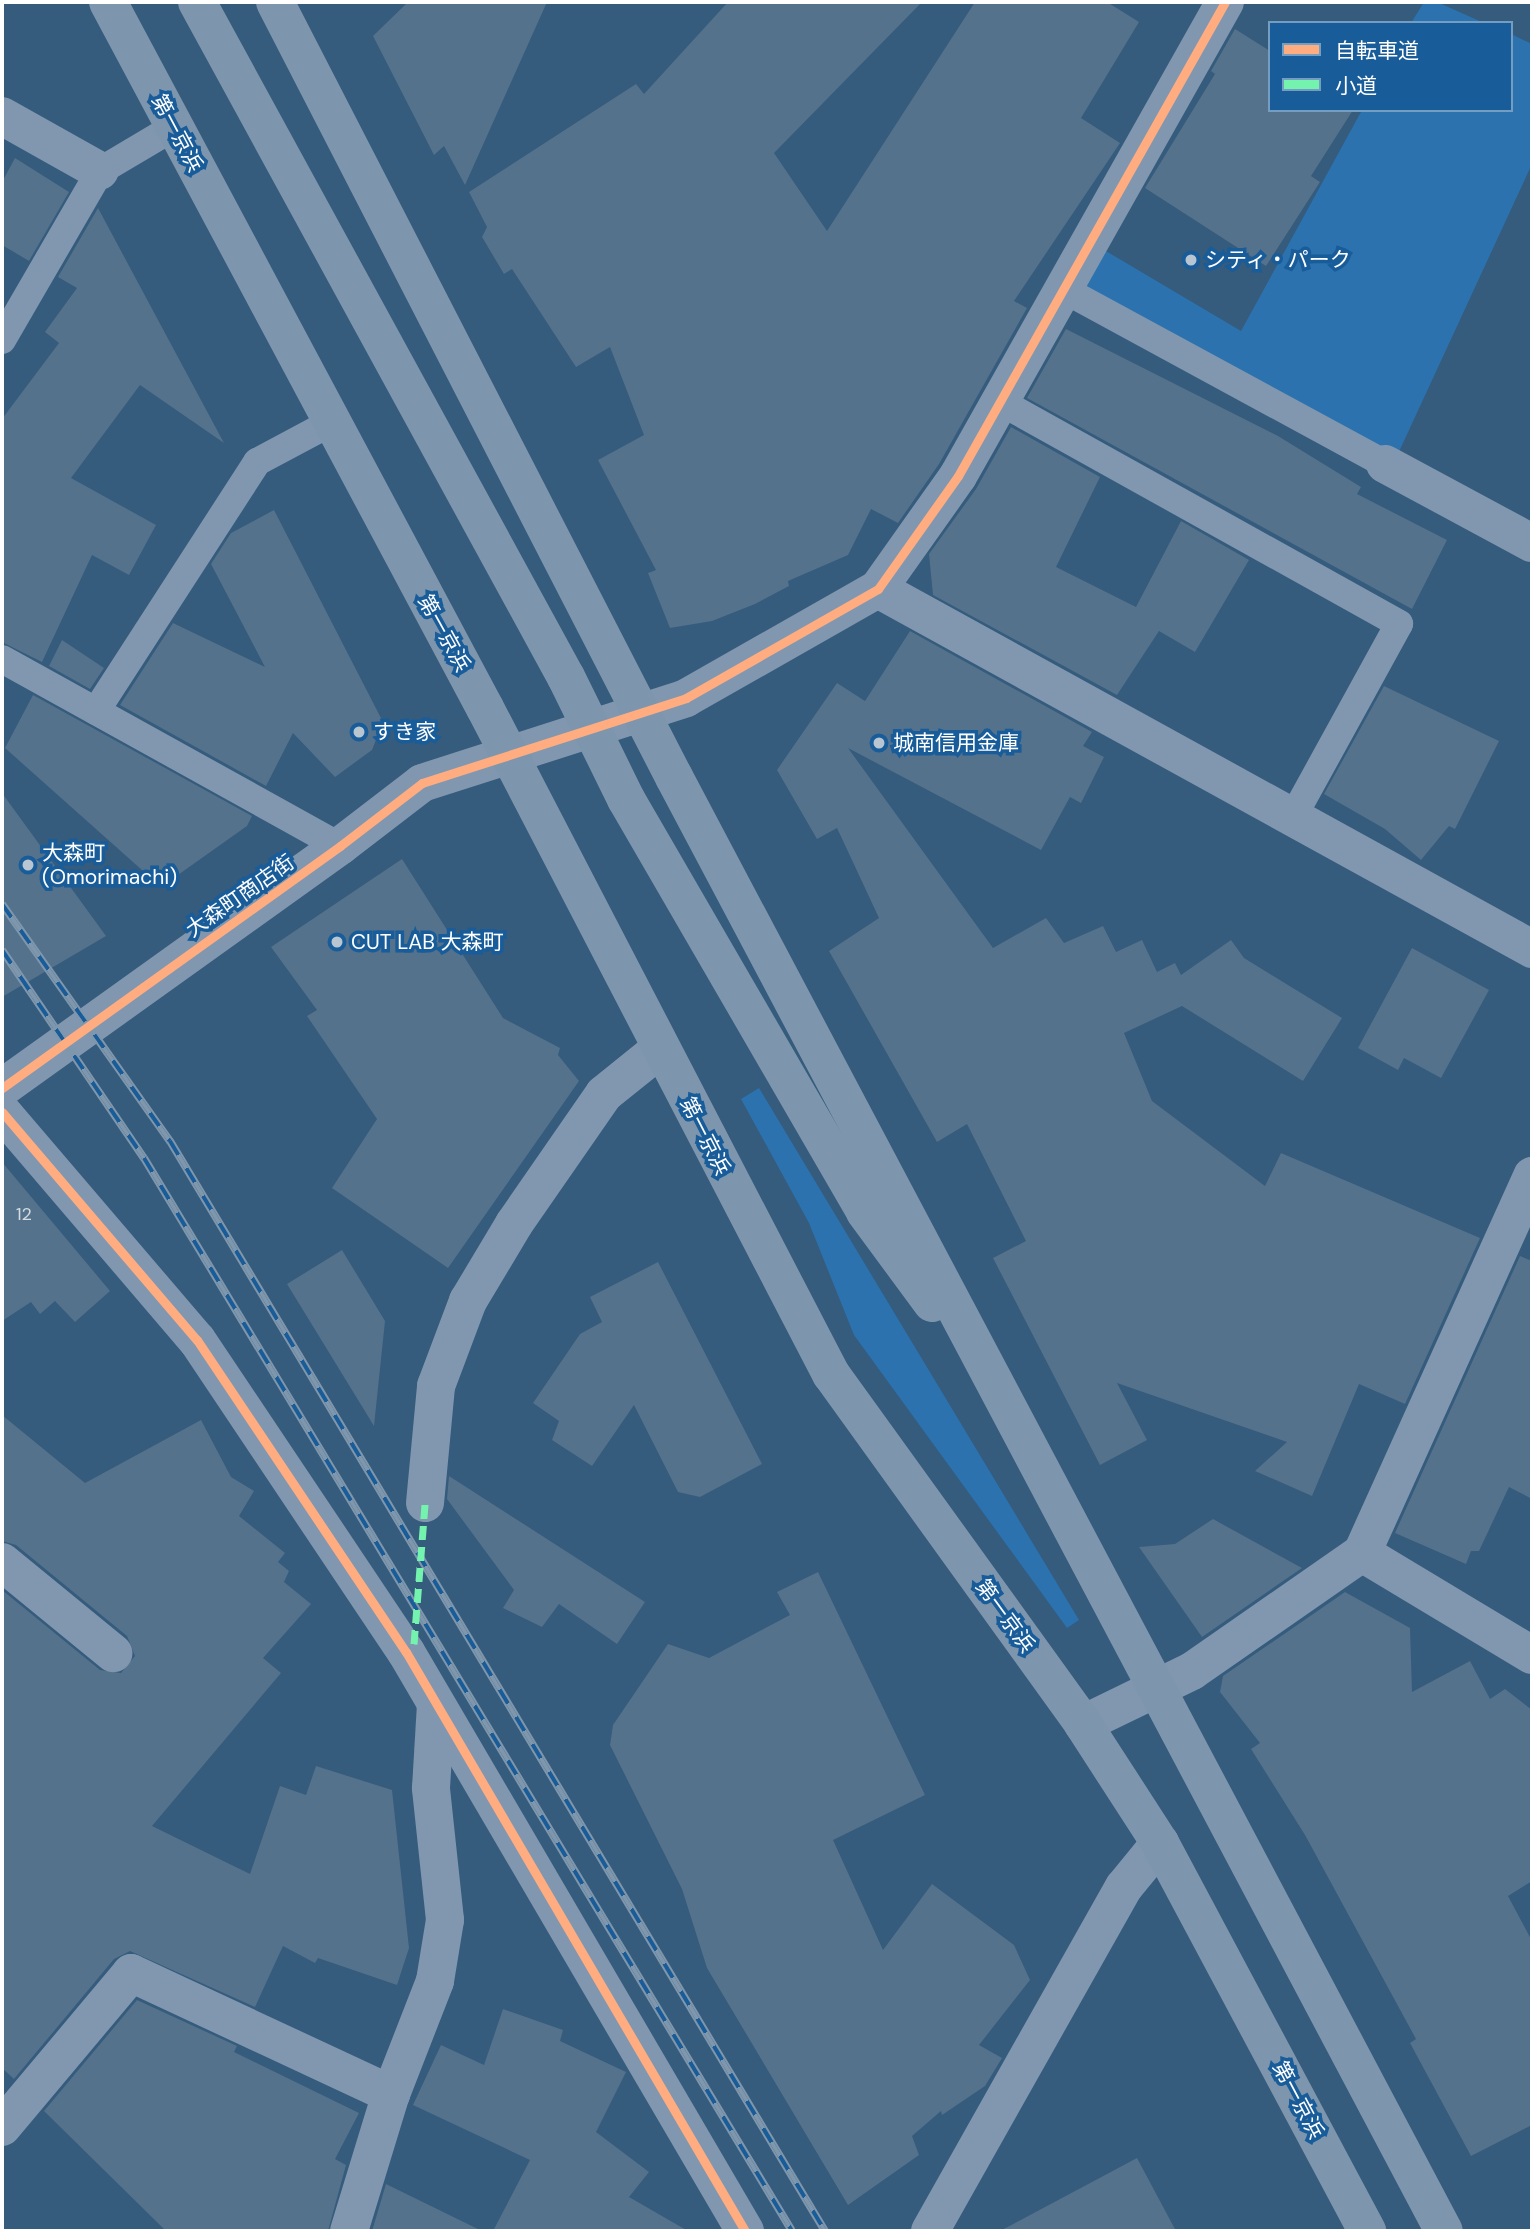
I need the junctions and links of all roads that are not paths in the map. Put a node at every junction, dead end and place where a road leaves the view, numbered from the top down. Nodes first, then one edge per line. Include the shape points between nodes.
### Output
1 (108, 2) edge
2 (197, 2) edge
3 (275, 2) edge
4 (1225, 2) edge
5 (2, 116) edge
6 (174, 127) junction
7 (100, 171) junction
8 (1063, 289) junction
9 (2, 340) edge
10 (999, 401) junction
11 (330, 423) junction
12 (1385, 464) joint
13 (1532, 543) edge
14 (878, 589) junction
15 (2, 659) edge
16 (96, 711) junction
17 (642, 711) junction
18 (592, 729) junction
19 (508, 756) junction
20 (1293, 817) junction
21 (340, 846) junction
22 (1532, 949) edge
23 (660, 1049) junction
24 (2, 1088) edge
25 (2, 1112) edge
26 (1532, 1176) edge
27 (1000, 1396) junction
28 (425, 1503) dead end
29 (1362, 1553) junction
30 (2, 1562) edge
31 (1524, 1642) edge
32 (113, 1653) dead end
33 (1157, 1690) junction
34 (436, 1704) junction
35 (1083, 1724) junction
36 (1160, 1843) junction
37 (391, 2094) junction
38 (2, 2127) edge
39 (349, 2231) edge
40 (745, 2231) edge
41 (930, 2231) edge
42 (1367, 2231) edge
43 (1444, 2231) edge

1 - 6 highway, 第一京浜
2 - 18 highway
3 - 17 highway
4 - 8 street
5 - 7 street
6 - 7 lane
6 - 11 highway, 第一京浜
7 - 9 lane
8 - 10 street
8 - 12 lane
10 - 14 street via 958,477
10 - 20 lane via 1399,624
11 - 16 lane via 257,462
11 - 19 highway, 第一京浜
12 - 13 street
14 - 17 street, 大森町商店街 via 686,698
14 - 20 street
15 - 16 lane
16 - 21 lane
17 - 18 street, 大森町商店街
17 - 27 highway
18 - 19 street, 大森町商店街
18 - 27 highway via 626,799 866,1212
19 - 21 street, 大森町商店街 via 422,783
19 - 23 highway, 第一京浜
20 - 22 street
21 - 24 street, 大森町商店街
23 - 28 street via 604,1094 514,1224 468,1301 436,1386
23 - 35 highway, 第一京浜 via 831,1374
25 - 34 street via 197,1340 410,1648
26 - 29 street
27 - 33 highway
29 - 31 street
29 - 33 street
30 - 32 street
33 - 35 street
33 - 43 highway
34 - 37 street via 431,1788 445,1920 435,1981
34 - 40 street
35 - 36 highway, 第一京浜
36 - 41 street via 1124,1887
36 - 42 highway, 第一京浜
37 - 38 street via 131,1973
37 - 39 street

